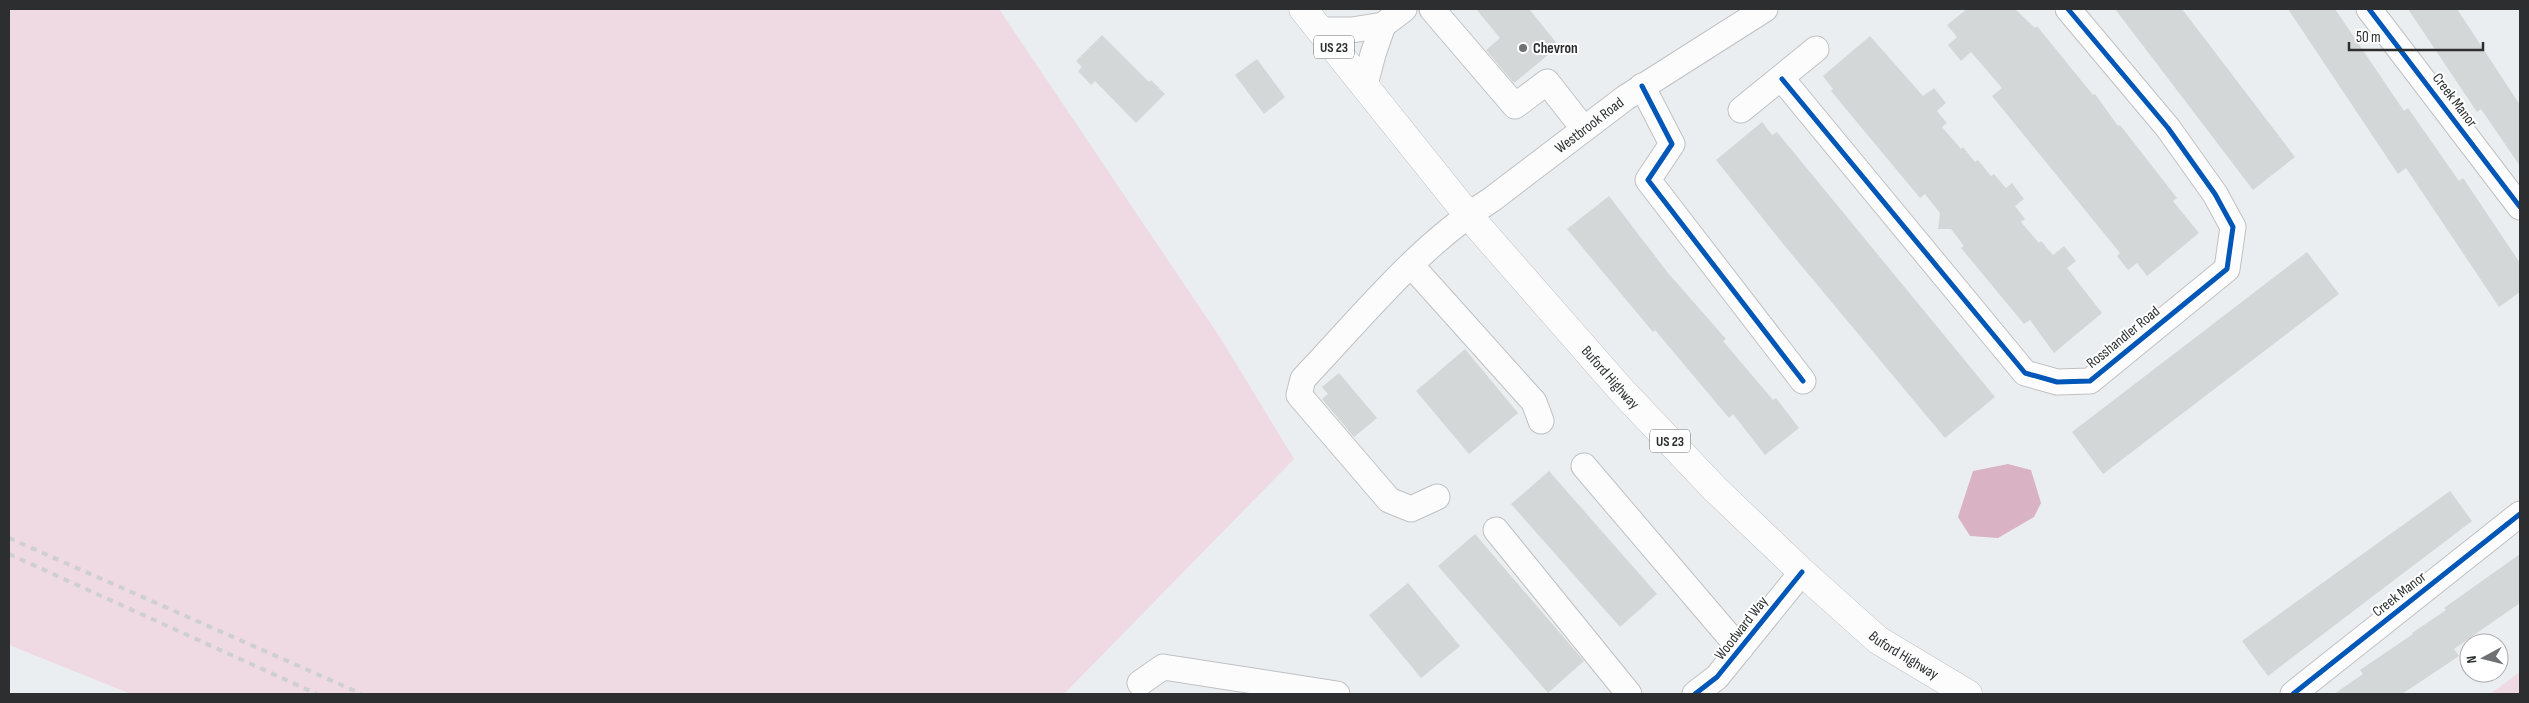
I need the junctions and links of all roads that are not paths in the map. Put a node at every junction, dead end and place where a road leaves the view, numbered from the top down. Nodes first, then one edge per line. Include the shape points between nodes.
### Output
1 (1303, 9) edge
2 (1404, 9) edge
3 (1432, 9) edge
4 (1765, 9) edge
5 (2068, 9) edge
6 (2369, 9) edge
7 (1384, 25) junction
8 (1320, 30) junction
9 (1816, 49) dead end
10 (1782, 79) junction
11 (1365, 85) junction
12 (1642, 86) junction
13 (1741, 110) dead end
14 (1583, 128) junction
15 (2520, 207) edge
16 (1468, 214) junction
17 (1411, 265) junction
18 (1803, 381) dead end
19 (1541, 421) dead end
20 (1584, 466) dead end
21 (1437, 497) dead end
22 (2520, 514) edge
23 (1496, 530) dead end
24 (1802, 572) junction
25 (1740, 649) junction
26 (1140, 683) dead end
27 (1338, 694) edge
28 (1629, 694) edge
29 (1695, 694) edge
30 (1968, 694) edge
31 (2293, 694) edge

1 - 8 main road, Buford Highway / US 23
2 - 7 street
3 - 14 street via 1515,106 1547,82
4 - 12 street, Westbrook Road
5 - 10 street, Rosshandler Road via 2168,128 2233,227 2227,268 2090,380 2057,382 2025,373
6 - 15 street, Creek Manor
7 - 8 street
7 - 11 street
8 - 11 main road, Buford Highway / US 23
9 - 10 street
10 - 13 street
11 - 16 main road, Buford Highway / US 23
12 - 14 street, Westbrook Road
12 - 18 street via 1672,144 1648,180
14 - 16 street, Westbrook Road via 1492,200
16 - 17 street, Westbrook Road
16 - 24 main road, Buford Highway / US 23 via 1623,392 1715,489
17 - 19 street via 1534,402
17 - 21 street, Westbrook Road via 1303,379 1299,395 1389,500 1411,509
20 - 25 street
22 - 31 street, Creek Manor
23 - 28 street
24 - 25 street, Woodward Way
24 - 30 main road, Buford Highway / US 23 via 1878,640
25 - 29 street, Woodward Way via 1717,677
26 - 27 street via 1163,667

